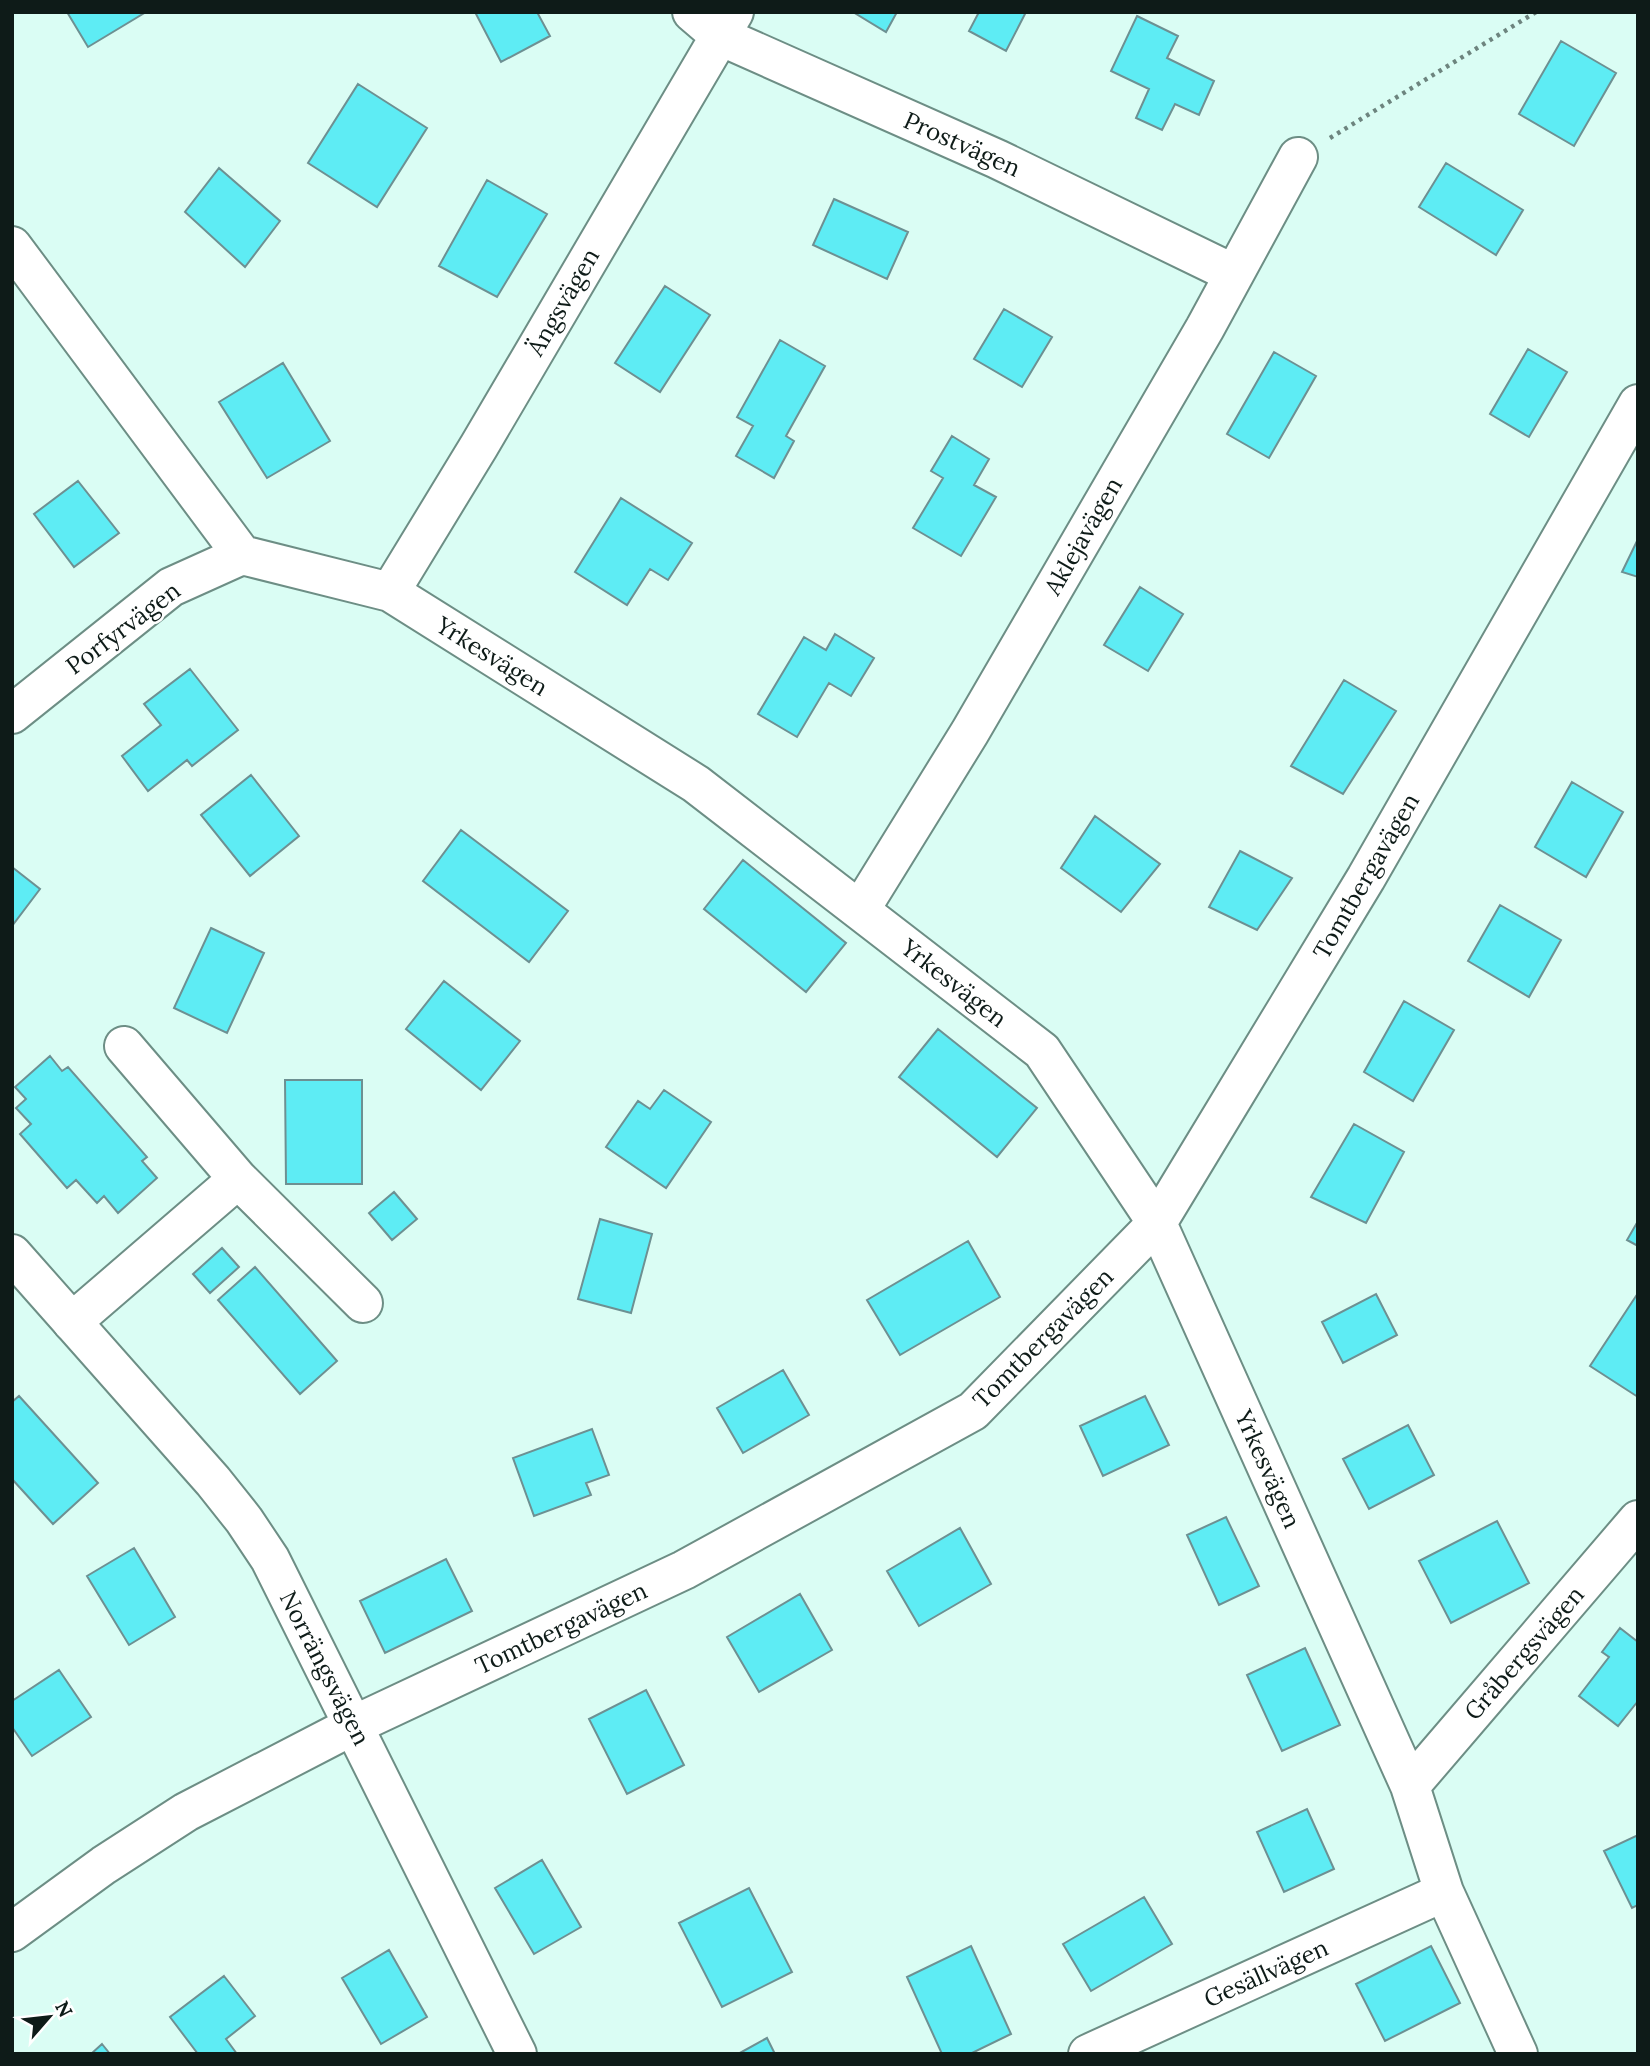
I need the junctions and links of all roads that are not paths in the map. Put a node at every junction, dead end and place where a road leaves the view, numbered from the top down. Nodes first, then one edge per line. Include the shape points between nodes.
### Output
1 (715, 20) edge
2 (1298, 157) road end
3 (12, 246) edge
4 (1234, 274) junction
5 (1638, 404) edge
6 (242, 555) junction
7 (390, 592) junction
8 (12, 714) edge
9 (860, 910) junction
10 (124, 1046) dead end
11 (238, 1179) junction
12 (1157, 1223) junction
13 (12, 1254) edge
14 (363, 1303) dead end
15 (72, 1322) junction
16 (1638, 1520) edge
17 (354, 1725) junction
18 (1410, 1786) junction
19 (1444, 1892) junction
20 (12, 1932) edge
21 (517, 2054) edge
22 (1088, 2054) edge
23 (1518, 2054) edge

1 - 4 street, Prostvägen
1 - 7 street, Ängsvägen via 486,434
2 - 4 street, Aklejavägen
3 - 6 street
4 - 9 street, Aklejavägen via 970,732
5 - 12 street, Tomtbergavägen via 1366,878
6 - 7 street, Yrkesvägen
6 - 8 street, Porfyrvägen via 171,587
7 - 9 street, Yrkesvägen via 696,785
9 - 12 street, Yrkesvägen via 1042,1051
10 - 11 street
11 - 14 street
11 - 15 street
12 - 17 street, Tomtbergavägen via 973,1410 684,1570
12 - 18 street, Yrkesvägen
13 - 15 street, Norrängsvägen
15 - 17 street, Norrängsvägen via 244,1520 270,1559
16 - 18 street, Gråbergsvägen
17 - 20 street, Tomtbergavägen via 186,1812
17 - 21 street, Norrängsvägen
18 - 19 street, Yrkesvägen
19 - 22 street, Gesällvägen
19 - 23 street, Yrkesvägen

